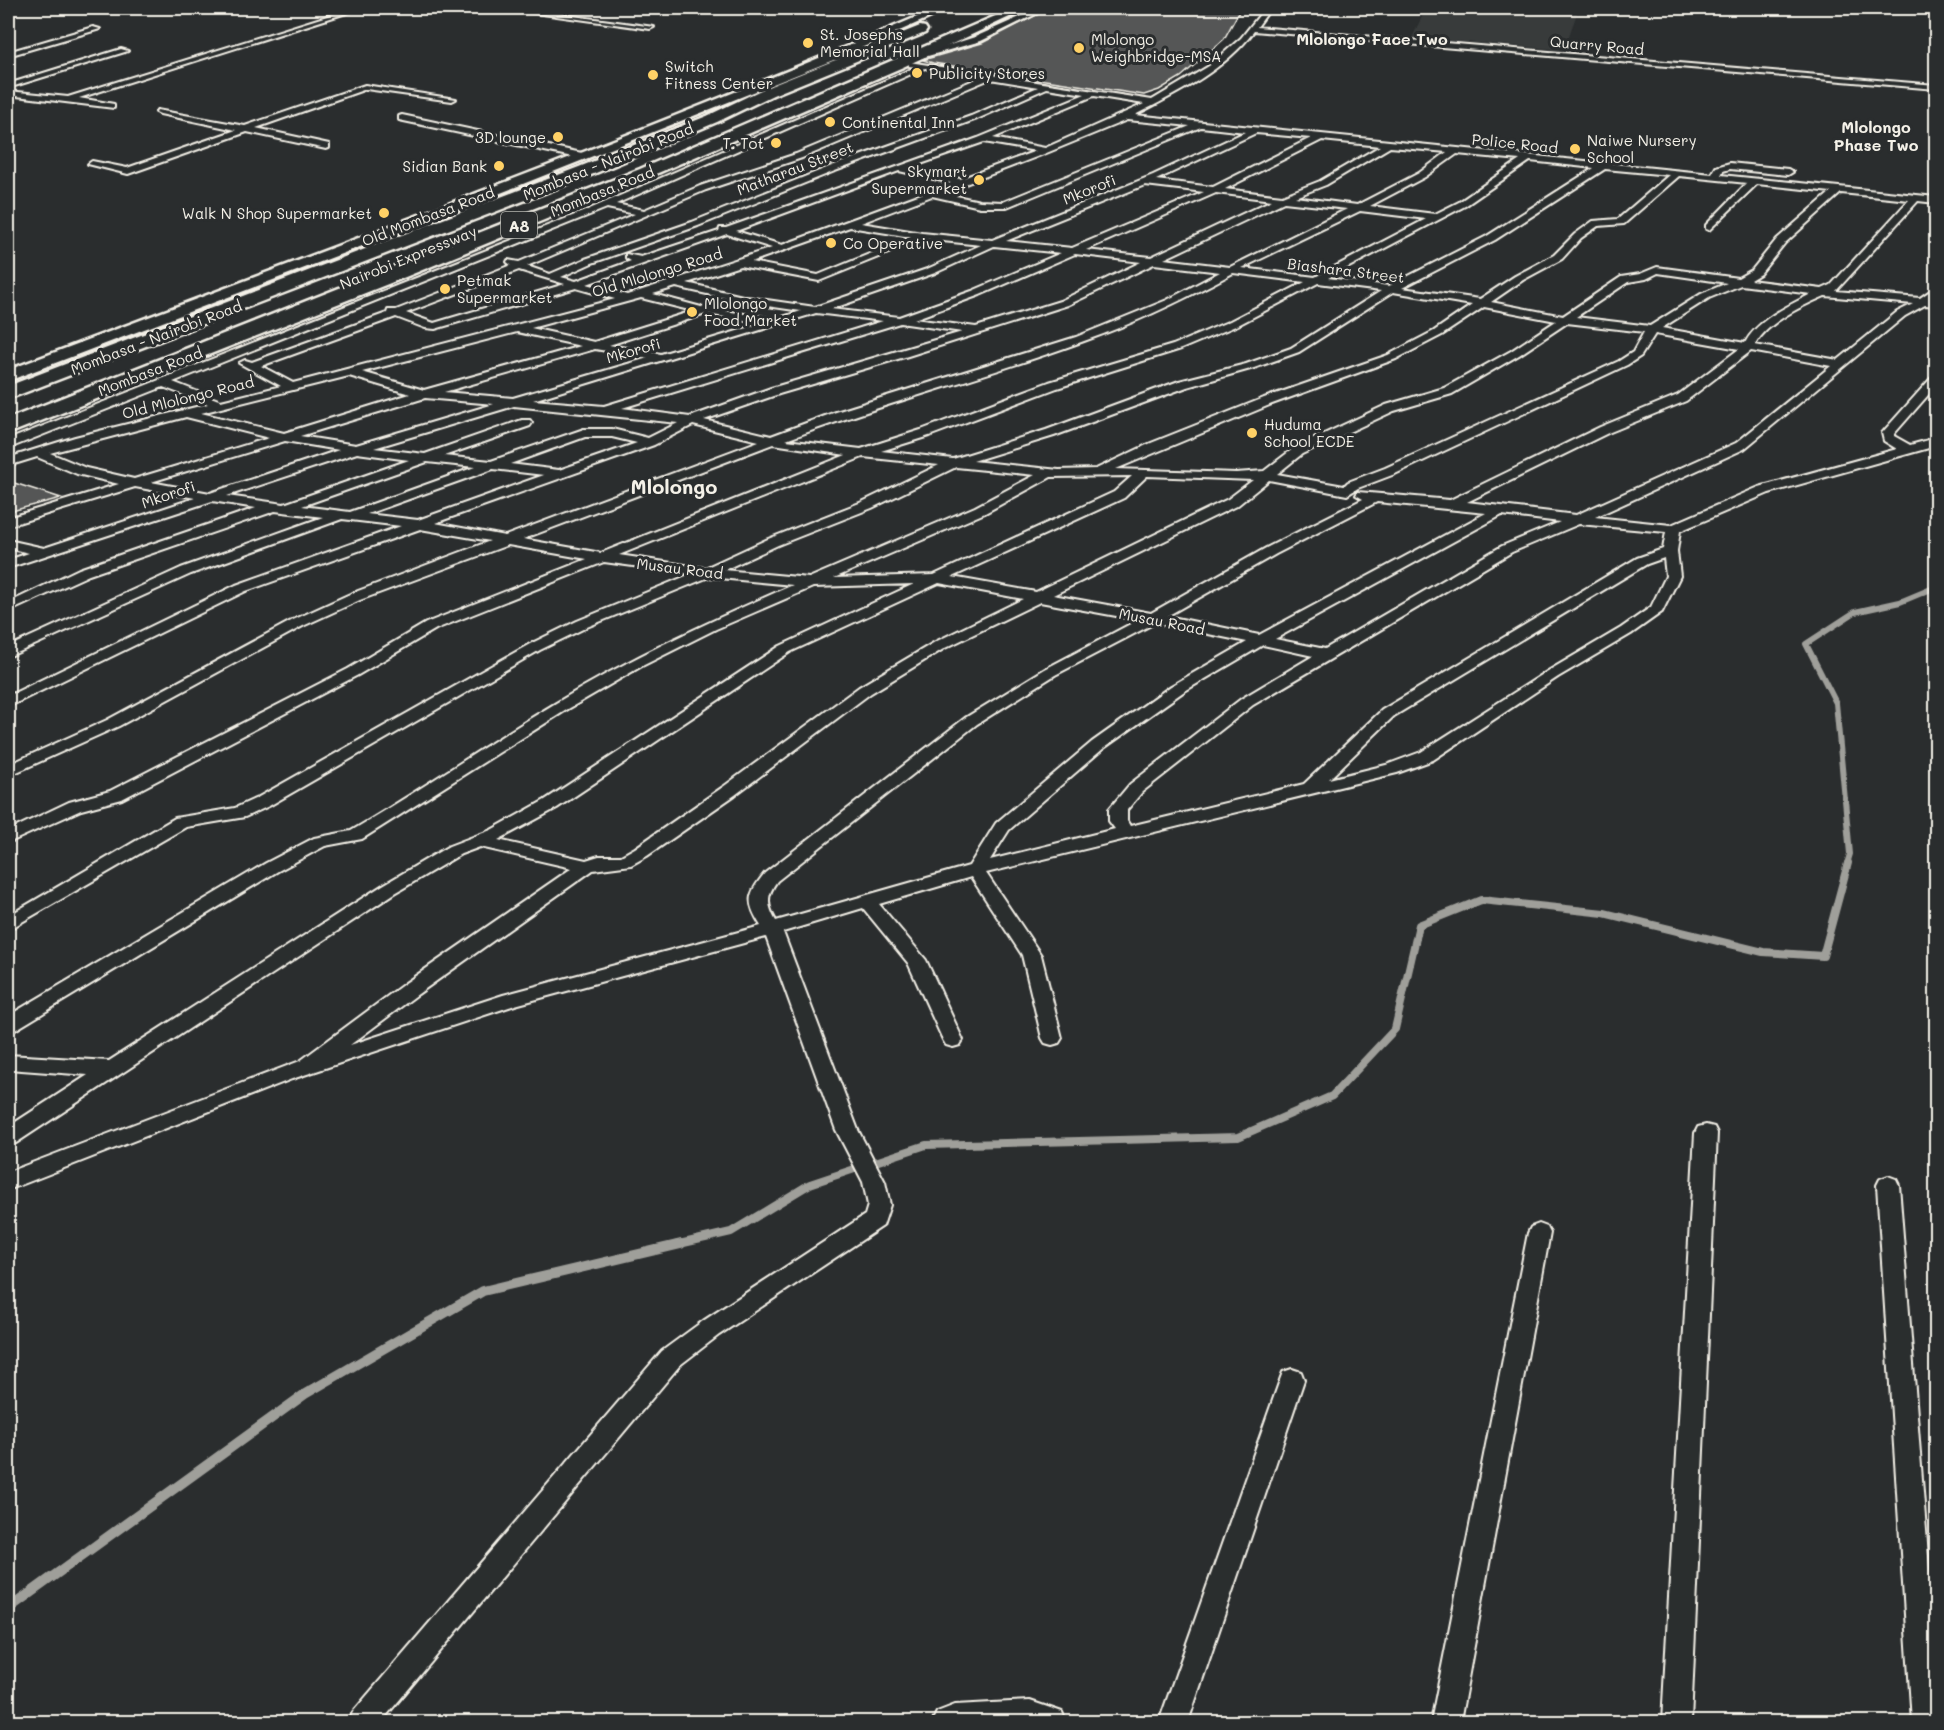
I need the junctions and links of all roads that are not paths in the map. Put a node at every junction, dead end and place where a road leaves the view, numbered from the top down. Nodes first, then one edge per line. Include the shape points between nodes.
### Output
1 (359, 8) edge
2 (503, 8) edge
3 (987, 8) edge
4 (1004, 8) edge
5 (1023, 8) edge
6 (1045, 8) edge
7 (1268, 8) edge
8 (952, 10) edge
9 (650, 27) dead end
10 (96, 29) dead end
11 (1256, 29) junction
12 (124, 51) dead end
13 (8, 54) edge
14 (912, 63) junction
15 (991, 76) junction
16 (8, 86) edge
17 (1046, 86) junction
18 (1936, 87) edge
19 (8, 93) edge
20 (1092, 94) junction
21 (68, 99) junction
22 (452, 99) dead end
23 (1153, 103) junction
24 (111, 106) dead end
25 (160, 112) dead end
26 (402, 117) dead end
27 (1127, 117) junction
28 (885, 120) junction
29 (906, 125) dead end
30 (1199, 125) junction
31 (917, 127) dead end
32 (246, 129) junction
33 (939, 131) junction
34 (1253, 131) junction
35 (1319, 138) junction
36 (985, 139) junction
37 (1387, 145) junction
38 (326, 146) dead end
39 (1044, 150) junction
40 (1455, 151) junction
41 (808, 152) junction
42 (582, 156) junction
43 (1529, 158) junction
44 (853, 161) junction
45 (92, 164) dead end
46 (1603, 166) junction
47 (900, 169) junction
48 (1788, 172) dead end
49 (1676, 174) junction
50 (1715, 178) junction
51 (961, 182) junction
52 (1144, 182) junction
53 (1754, 182) junction
54 (1839, 190) junction
55 (1213, 191) junction
56 (931, 193) junction
57 (1916, 198) junction
58 (1282, 200) junction
59 (1936, 200) edge
60 (606, 205) junction
61 (563, 206) junction
62 (1361, 208) junction
63 (588, 213) junction
64 (645, 213) junction
65 (1436, 217) junction
66 (696, 224) junction
67 (846, 224) junction
68 (1709, 227) dead end
69 (728, 231) junction
70 (922, 236) junction
71 (993, 243) junction
72 (782, 248) junction
73 (461, 249) junction
74 (1072, 251) junction
75 (615, 252) junction
76 (482, 255) junction
77 (640, 261) junction
78 (1152, 261) junction
79 (737, 262) junction
80 (520, 264) junction
81 (1230, 271) junction
82 (554, 276) junction
83 (1314, 281) junction
84 (1740, 282) junction
85 (673, 283) junction
86 (577, 284) junction
87 (1391, 289) junction
88 (1936, 290) edge
89 (1825, 293) junction
90 (639, 294) junction
91 (345, 295) junction
92 (625, 298) junction
93 (1924, 301) junction
94 (366, 302) junction
95 (1482, 303) junction
96 (1936, 303) edge
97 (820, 309) junction
98 (705, 311) junction
99 (395, 314) junction
100 (903, 319) junction
101 (1564, 319) junction
102 (778, 322) junction
103 (513, 328) junction
104 (974, 330) junction
105 (1651, 330) junction
106 (595, 346) junction
107 (1749, 346) junction
108 (229, 357) junction
109 (663, 357) junction
110 (1839, 364) junction
111 (251, 366) junction
112 (347, 371) junction
113 (8, 376) edge
114 (1936, 379) edge
115 (164, 383) junction
116 (290, 386) junction
117 (8, 393) edge
118 (424, 394) junction
119 (512, 402) junction
120 (8, 403) edge
121 (219, 404) junction
122 (605, 410) junction
123 (8, 413) edge
124 (185, 413) junction
125 (691, 421) junction
126 (526, 423) dead end
127 (8, 427) edge
128 (285, 437) junction
129 (771, 440) junction
130 (650, 442) junction
131 (1936, 442) edge
132 (8, 444) edge
133 (352, 450) junction
134 (1910, 451) junction
135 (38, 453) junction
136 (862, 453) junction
137 (425, 457) junction
138 (8, 462) edge
139 (956, 462) junction
140 (494, 465) junction
141 (1143, 472) junction
142 (561, 473) junction
143 (1049, 473) junction
144 (1094, 473) junction
145 (1265, 475) junction
146 (133, 483) junction
147 (1347, 491) junction
148 (209, 496) junction
149 (1375, 498) junction
150 (1452, 504) junction
151 (280, 507) junction
152 (1499, 511) junction
153 (346, 515) junction
154 (1574, 519) junction
155 (8, 522) edge
156 (415, 524) junction
157 (1672, 529) junction
158 (507, 539) junction
159 (8, 544) edge
160 (41, 551) junction
161 (1670, 551) junction
162 (607, 558) junction
163 (8, 564) edge
164 (706, 572) junction
165 (939, 579) junction
166 (813, 583) junction
167 (1035, 597) junction
168 (8, 608) edge
169 (1153, 618) junction
170 (1260, 641) junction
171 (8, 652) edge
172 (1327, 654) junction
173 (8, 702) edge
174 (8, 771) edge
175 (1310, 788) junction
176 (1126, 832) junction
177 (8, 838) edge
178 (478, 841) junction
179 (587, 866) junction
180 (975, 870) junction
181 (867, 901) junction
182 (8, 924) edge
183 (772, 929) junction
184 (8, 1025) edge
185 (1052, 1038) dead end
186 (953, 1040) dead end
187 (8, 1062) edge
188 (308, 1067) junction
189 (112, 1069) junction
190 (1706, 1133) dead end
191 (8, 1137) edge
192 (8, 1181) edge
193 (1888, 1185) dead end
194 (1539, 1233) dead end
195 (1292, 1380) dead end
196 (1010, 1719) edge
197 (363, 1722) edge
198 (947, 1722) edge
199 (1052, 1722) edge
200 (1173, 1722) edge
201 (1445, 1722) edge
202 (1676, 1722) edge
203 (1927, 1722) edge

1 - 21 street
2 - 9 street
3 - 120 highway, Nairobi Expressway via 516,206
4 - 123 highway, Nairobi Expressway via 773,110 253,320
5 - 14 highway, Mombasa Road / A8
6 - 14 street via 978,39
7 - 11 street, Old Mlolongo Road
8 - 42 street, Old Mombasa Road
8 - 117 highway, Mombasa - Nairobi Road / A8 via 900,39 585,171
10 - 13 street
11 - 18 street, Quarry Road
11 - 23 street, Old Mlolongo Road via 1236,48
12 - 16 street
14 - 15 street
14 - 60 street
14 - 61 highway, Mombasa Road / A8
15 - 17 street
15 - 28 street
17 - 20 street
17 - 33 street, Matharau Street
19 - 21 street
20 - 23 street
20 - 36 street, Matharau Street
21 - 24 street
22 - 32 street via 365,87
23 - 27 street, Old Mlolongo Road
25 - 32 street
26 - 42 street
27 - 30 street, Police Road
27 - 39 street, Old Mlolongo Road
28 - 29 street
28 - 41 street
30 - 34 street, Police Road
30 - 56 street via 1004,205
31 - 33 street
32 - 38 street
32 - 45 street via 128,171
33 - 36 street
33 - 44 street, Matharau Street
34 - 35 street, Police Road
34 - 52 street, Mkorofi
35 - 37 street, Police Road
35 - 55 street
36 - 39 street
36 - 47 street, Matharau Street
37 - 40 street, Police Road
37 - 58 street via 1323,183
39 - 51 street, Old Mlolongo Road
40 - 43 street, Police Road
40 - 62 street via 1422,175
41 - 44 street
41 - 64 street via 703,188
42 - 113 street, Old Mombasa Road
43 - 46 street, Police Road
43 - 65 street
44 - 47 street
44 - 66 street, Matharau Street
46 - 49 street, Police Road
46 - 87 street via 1491,238
47 - 51 street
47 - 69 street, Matharau Street
48 - 50 street via 1730,166 1719,169
49 - 50 street, Police Road
49 - 95 street via 1621,222 1596,223 1558,257
50 - 53 street, Police Road
51 - 56 street, Old Mlolongo Road
52 - 55 street
52 - 71 street, Mkorofi
53 - 54 street, Police Road
53 - 68 street
54 - 57 street, Police Road
54 - 84 street via 1781,241 1756,272
55 - 58 street
55 - 74 street
56 - 67 street, Old Mlolongo Road
57 - 59 street, Police Road
57 - 89 street via 1866,256
58 - 62 street
58 - 78 street
60 - 63 street
60 - 64 street
61 - 63 street
61 - 73 highway, Mombasa Road / A8
62 - 65 street
62 - 81 street
63 - 76 street
64 - 66 street
64 - 80 street
65 - 83 street
66 - 69 street
66 - 75 street, Matharau Street
67 - 70 street, Biashara Street
67 - 72 street, Old Mlolongo Road
69 - 72 street
69 - 77 street, Matharau Street
70 - 71 street, Biashara Street
70 - 79 street via 819,278
71 - 74 street, Biashara Street
71 - 97 street, Mkorofi via 931,272
72 - 79 street, Old Mlolongo Road
73 - 76 street
73 - 91 highway, Mombasa Road / A8
74 - 78 street, Biashara Street
74 - 100 street via 976,294
75 - 77 street
75 - 82 street, Matharau Street
76 - 80 street
76 - 94 street
77 - 86 street, Matharau Street
78 - 81 street, Biashara Street
78 - 104 street via 1064,303
79 - 85 street, Old Mlolongo Road
80 - 82 street via 529,271
80 - 99 street
81 - 83 street, Biashara Street
81 - 129 street via 1171,302 1080,339
82 - 86 street
83 - 87 street, Biashara Street
83 - 136 street via 1234,323 1177,347 1053,385
84 - 89 street
84 - 101 street via 1654,270 1642,277 1625,279
84 - 105 street via 1705,296
85 - 90 street, Old Mlolongo Road
85 - 97 street via 708,293
86 - 92 street
86 - 99 street, Matharau Street via 435,326
87 - 95 street, Biashara Street
87 - 139 street via 1295,350
88 - 93 street
89 - 93 street
89 - 107 street via 1766,325
90 - 92 street, Old Mlolongo Road
90 - 98 street
91 - 94 street, Matharau Street
91 - 127 highway, Mombasa Road / A8
92 - 103 street, Old Mlolongo Road
93 - 96 street
93 - 110 street via 1900,314
94 - 99 street, Matharau Street
94 - 108 street
95 - 101 street, Biashara Street
95 - 144 street via 1438,333 1392,357 1268,401
97 - 100 street
97 - 102 street, Mkorofi
98 - 102 street
98 - 106 street
99 - 111 street
100 - 104 street
100 - 122 street
101 - 105 street, Biashara Street
101 - 145 street via 1515,353 1448,391 1390,408 1298,451
102 - 109 street, Mkorofi
103 - 106 street
103 - 112 street, Old Mlolongo Road
104 - 125 street
105 - 107 street, Biashara Street
105 - 147 street via 1636,354 1623,363
106 - 109 street
106 - 118 street
107 - 110 street, Biashara Street
107 - 150 street via 1682,398 1604,430
108 - 111 street
108 - 115 street
109 - 119 street, Mkorofi
110 - 154 street via 1740,446
111 - 116 street
112 - 116 street, Old Mlolongo Road
112 - 118 street
114 - 134 street via 1888,433 1888,438
115 - 121 street
115 - 132 street
116 - 121 street, Old Mlolongo Road
118 - 119 street
118 - 128 street
119 - 122 street
119 - 133 street, Mkorofi
121 - 124 street, Old Mlolongo Road
122 - 125 street
124 - 128 street
124 - 135 street, Old Mlolongo Road
125 - 129 street
125 - 130 street
126 - 137 street
128 - 133 street
128 - 146 street
129 - 136 street
129 - 158 street
130 - 140 street via 612,433 584,433
130 - 142 street
131 - 134 street
133 - 137 street
133 - 148 street, Mkorofi
134 - 157 street via 1764,490
135 - 138 street, Old Mlolongo Road
135 - 146 street, Musau Road via 82,471
136 - 139 street
136 - 162 street
137 - 140 street
137 - 151 street
139 - 143 street
139 - 164 street via 867,505
140 - 142 street
140 - 153 street
141 - 144 street
141 - 145 street
141 - 165 street via 1119,495
142 - 156 street
143 - 144 street
143 - 166 street via 980,510
145 - 147 street
145 - 167 street via 1233,502
146 - 148 street, Musau Road
146 - 155 street
147 - 149 street
148 - 151 street, Musau Road
148 - 160 street, Mkorofi
149 - 150 street
149 - 169 street
150 - 152 street
151 - 153 street, Musau Road
151 - 168 street via 84,572
152 - 154 street
152 - 170 street
153 - 156 street, Musau Road
153 - 171 street via 186,571
154 - 157 street
154 - 172 street via 1506,549
156 - 158 street, Musau Road
156 - 173 street via 241,588
157 - 161 street
158 - 162 street, Musau Road
158 - 174 street via 298,623 113,723
159 - 160 street
160 - 163 street, Mkorofi
161 - 175 street via 1642,561 1388,713
161 - 175 street via 1673,576 1657,609 1626,631 1427,756 1391,769
162 - 164 street, Musau Road
162 - 177 street via 583,564 431,626 353,672 116,795 75,806
164 - 166 street, Musau Road
164 - 182 street via 535,647 263,802 239,813 181,822
165 - 166 street, Musau Road
165 - 167 street, Musau Road
165 - 178 street via 785,649 550,804
166 - 184 street via 711,626 638,663 562,706 375,824 356,834 320,842 272,867
167 - 169 street, Musau Road
167 - 179 street via 940,645 864,690 729,791 625,861
169 - 170 street, Musau Road
169 - 183 street via 1050,672 971,721 771,877 759,891 757,905
170 - 172 street, Musau Road
170 - 180 street via 1177,689 1098,745 1002,827
172 - 176 street via 1247,702 1136,788 1118,809 1118,821
175 - 176 street
176 - 180 street
178 - 179 street
178 - 189 street via 389,889
179 - 188 street via 411,989
180 - 181 street
180 - 185 street via 1031,956
181 - 183 street
181 - 186 street via 916,960
183 - 188 street via 510,1000
183 - 197 street via 847,1130 874,1182 879,1205 875,1220 671,1358
187 - 189 street
188 - 192 street
189 - 191 street
190 - 202 street
193 - 203 street
194 - 201 street
195 - 200 street
196 - 198 street
196 - 199 street via 1030,1715

